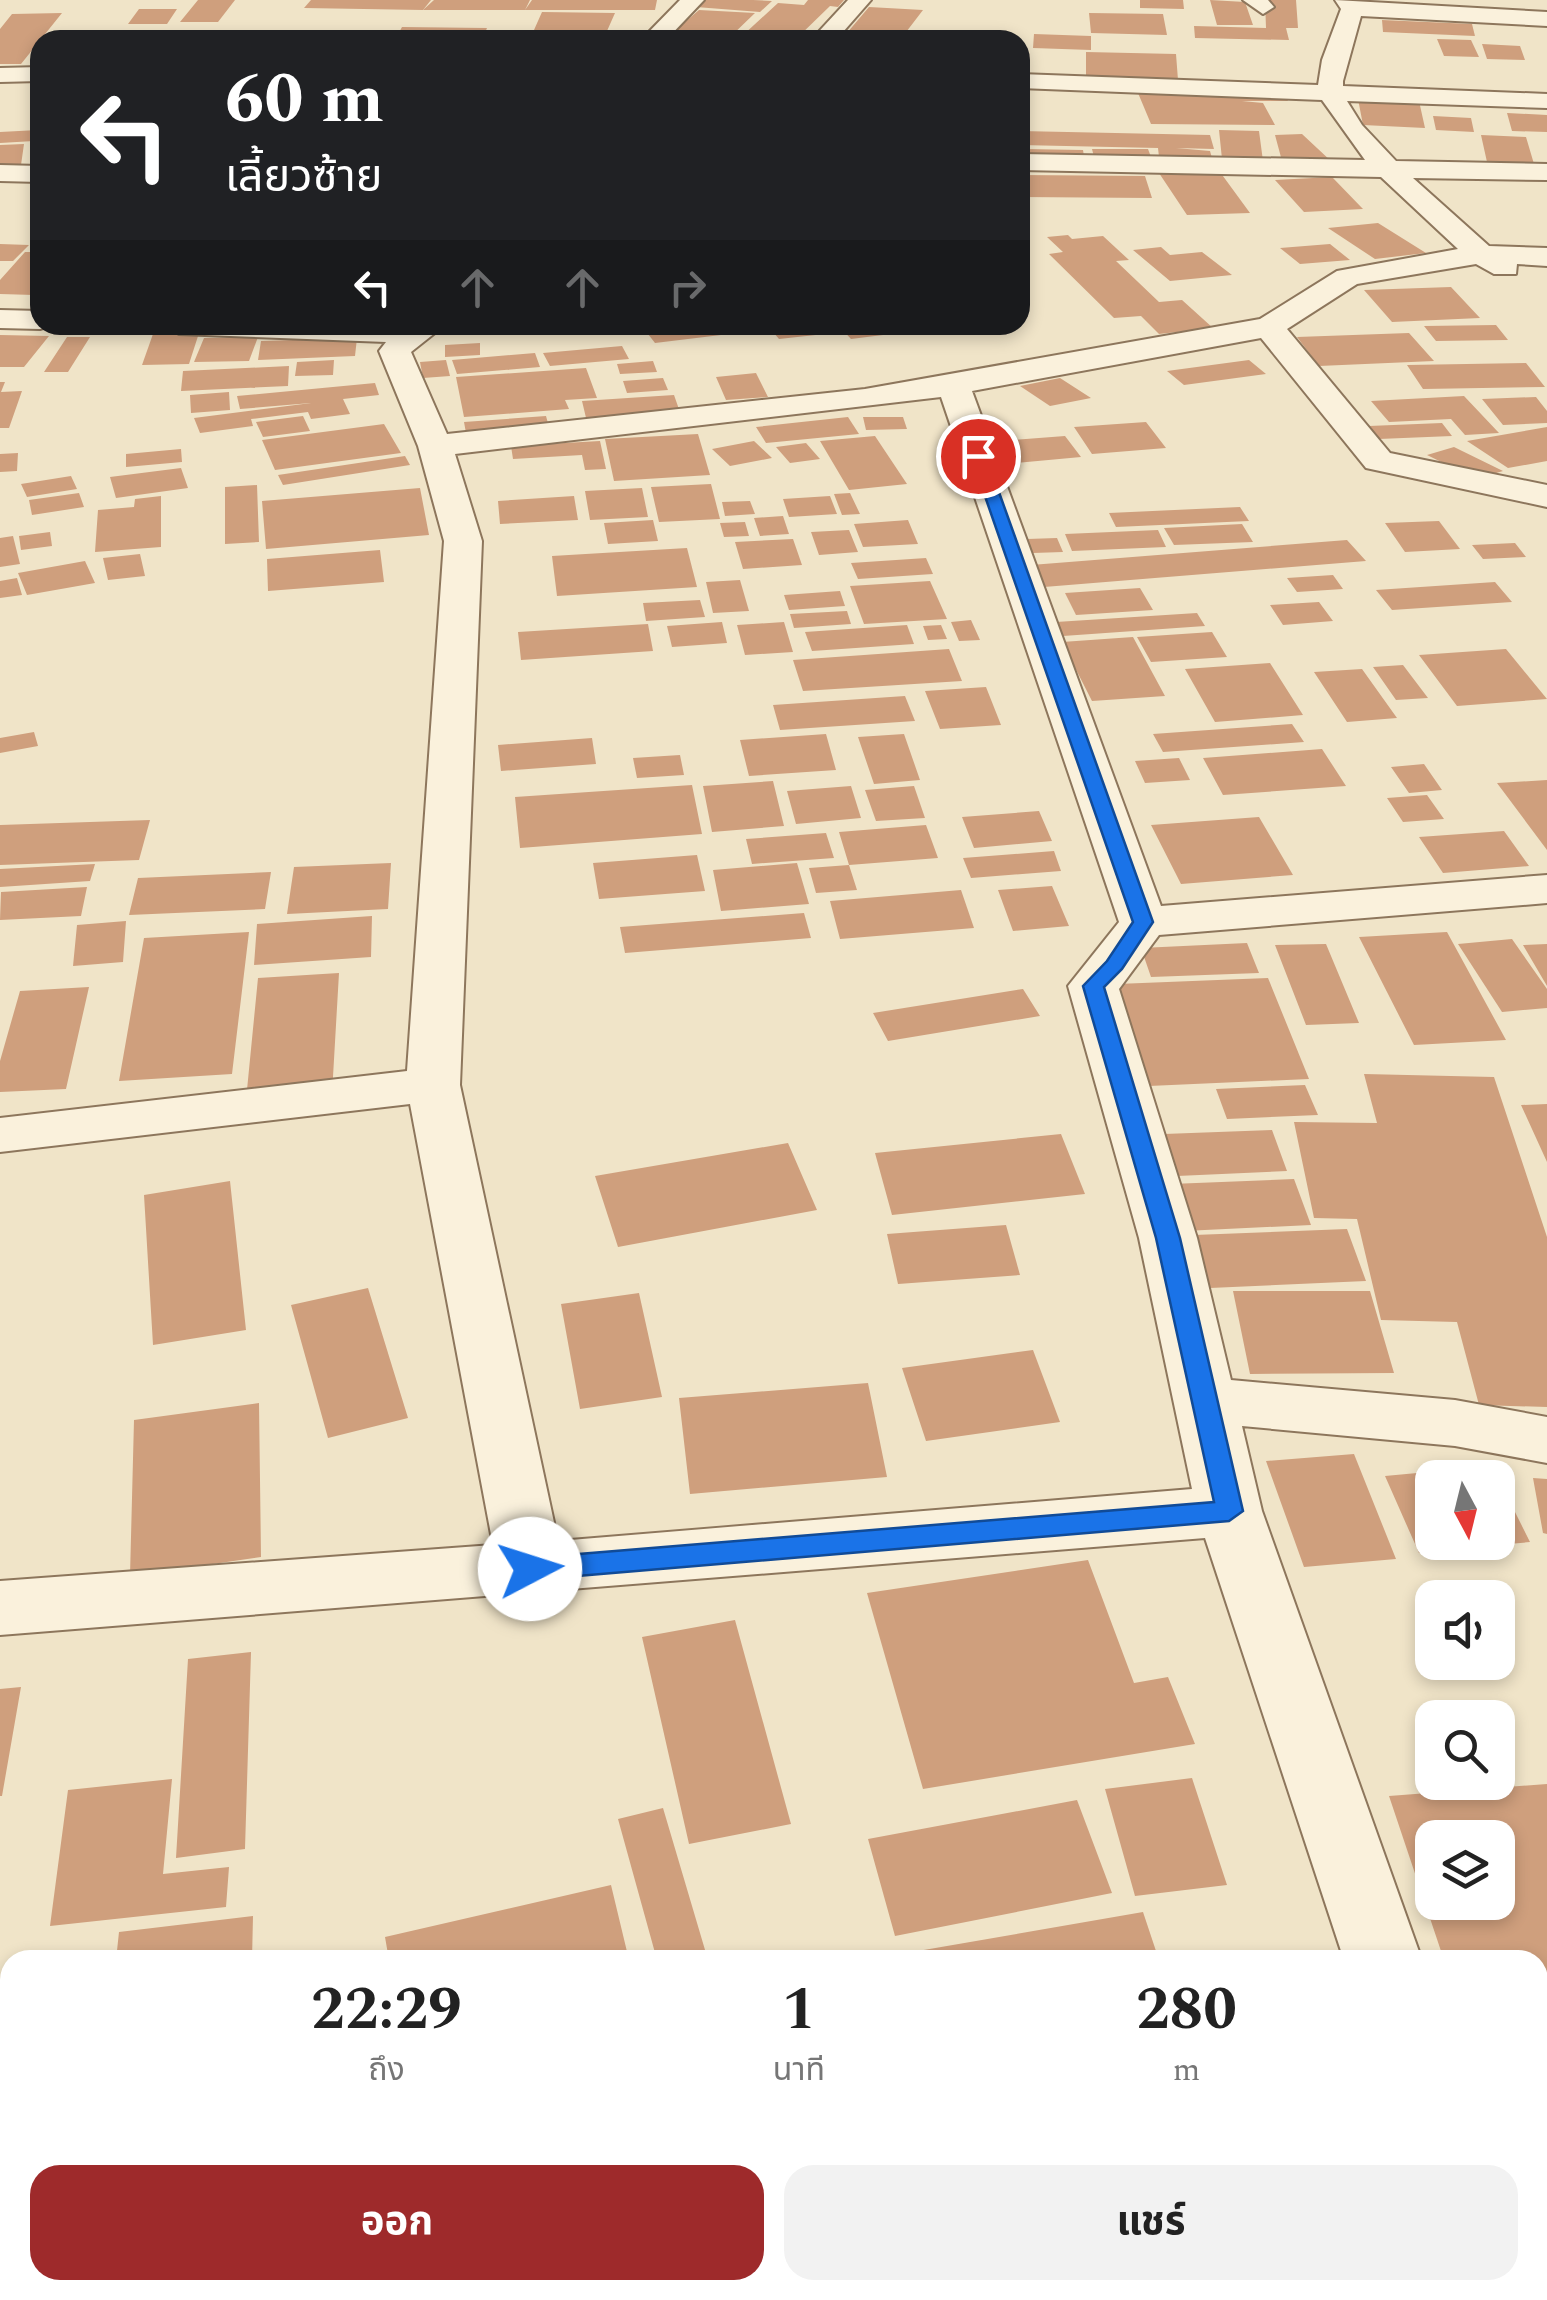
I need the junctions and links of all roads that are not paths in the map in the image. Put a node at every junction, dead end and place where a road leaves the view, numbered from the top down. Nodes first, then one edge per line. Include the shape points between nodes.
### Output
1 (693, 0) edge
2 (860, 0) edge
3 (1349, 5) edge
4 (1547, 19) edge
5 (664, 30) edge
6 (832, 30) edge
7 (30, 74) edge
8 (0, 75) edge
9 (1030, 81) edge
10 (1331, 91) junction
11 (1547, 101) edge
12 (1030, 162) edge
13 (1387, 166) junction
14 (1547, 172) edge
15 (0, 173) edge
16 (30, 174) edge
17 (1481, 254) junction
18 (1547, 257) edge
19 (1547, 291) edge
20 (0, 319) edge
21 (30, 320) edge
22 (1268, 327) junction
23 (413, 335) edge
24 (953, 385) junction
25 (435, 446) junction
26 (1547, 496) edge
27 (1547, 889) edge
28 (1143, 922) junction
29 (432, 1084) junction
30 (0, 1134) edge
31 (1202, 1400) junction
32 (1547, 1440) edge
33 (1229, 1511) junction
34 (530, 1569) junction
35 (0, 1608) edge
36 (1380, 1950) edge

1 - 5 street
2 - 6 street
3 - 4 street
3 - 10 street via 1345,59
7 - 8 street
9 - 10 street
10 - 11 street
10 - 13 street via 1346,124
12 - 13 street
13 - 14 street
13 - 17 street
15 - 16 street
17 - 18 street
17 - 19 street
17 - 22 street via 1348,278
20 - 21 street
22 - 24 street
22 - 26 street via 1378,461
23 - 25 street via 394,352
24 - 25 street
24 - 28 street
25 - 29 street via 463,541
27 - 28 street
28 - 31 street via 1093,986 1168,1238
29 - 30 street
29 - 34 street
31 - 32 street via 1455,1422
31 - 33 street
33 - 34 street
33 - 36 street
34 - 35 street

